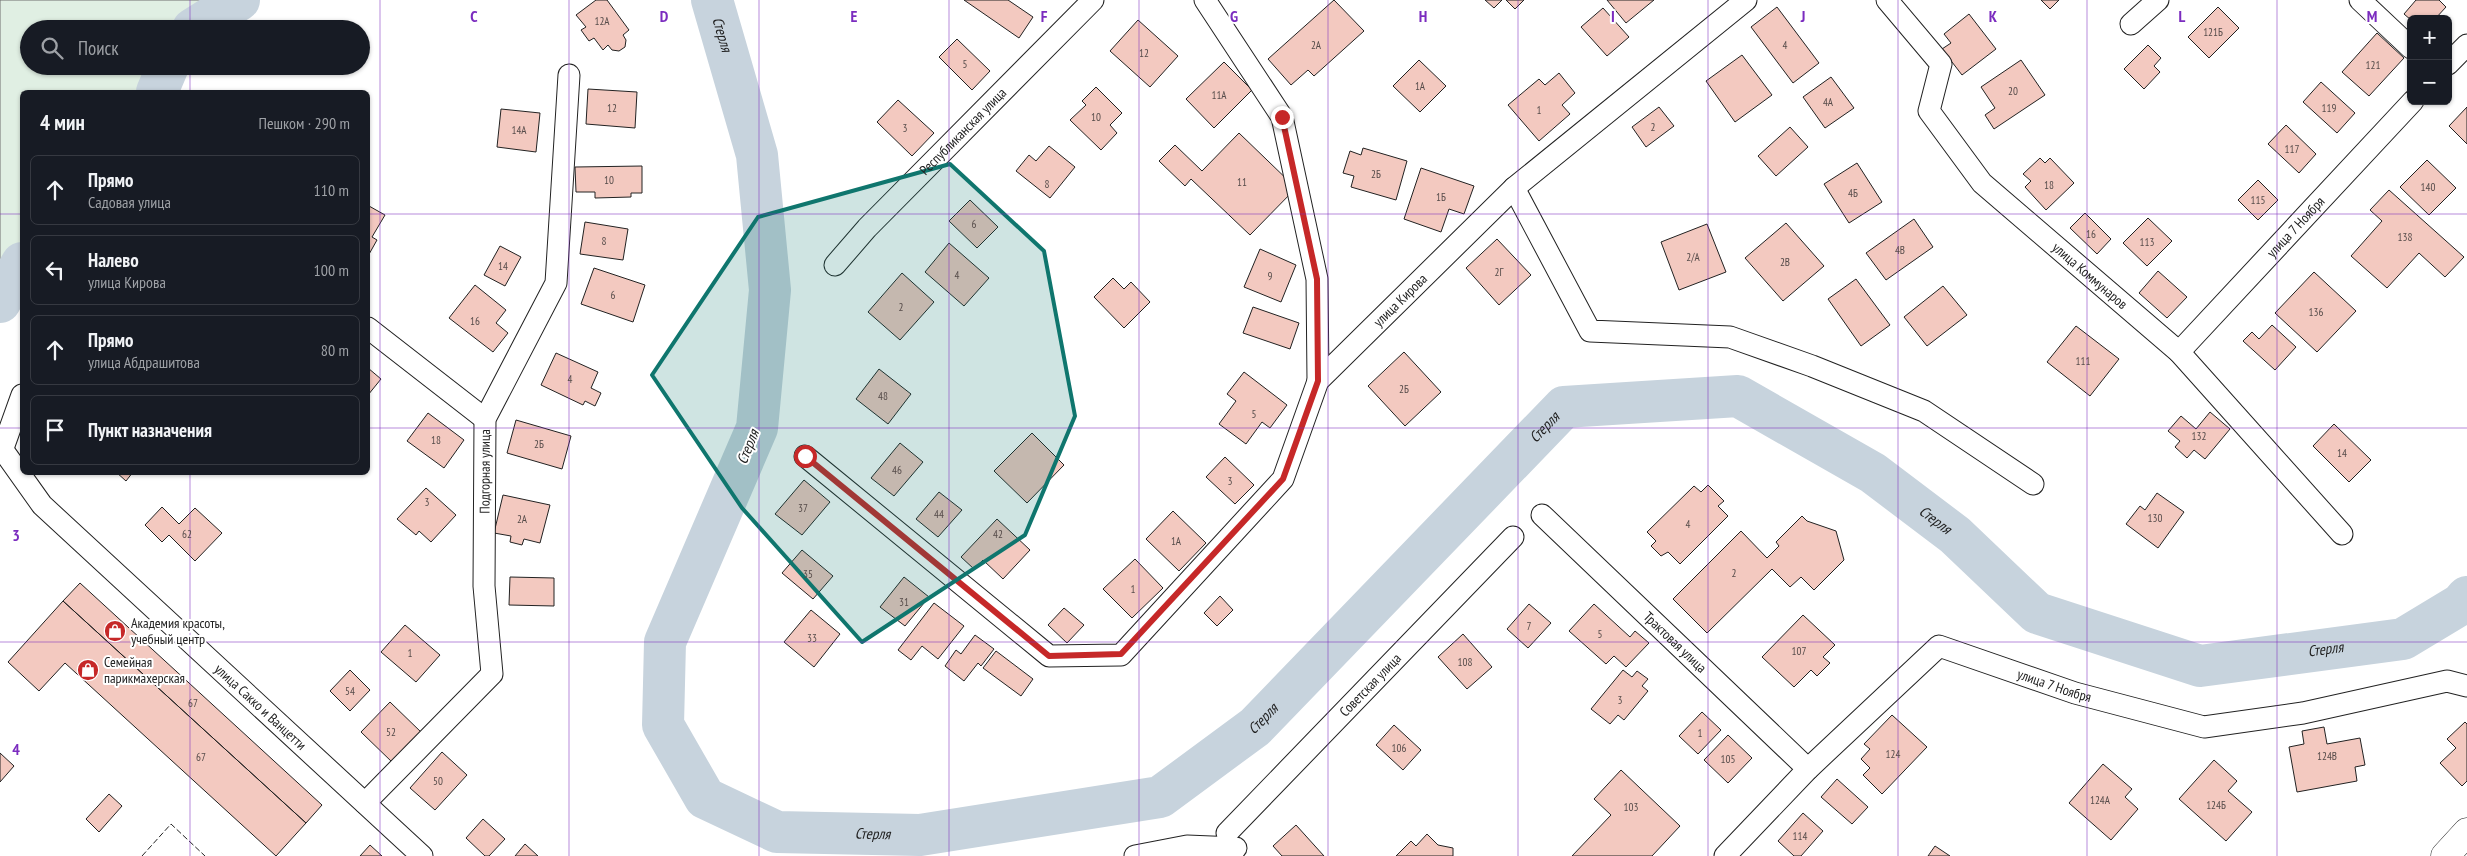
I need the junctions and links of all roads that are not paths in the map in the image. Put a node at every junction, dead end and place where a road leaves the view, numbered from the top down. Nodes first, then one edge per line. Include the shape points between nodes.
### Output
1 (1093, 0) edge
2 (1205, 0) edge
3 (1746, 0) edge
4 (1887, 0) edge
5 (2158, 0) edge
6 (2360, 0) edge
7 (2131, 24) dead end
8 (2407, 44) edge
9 (2467, 45) edge
10 (2452, 60) edge
11 (569, 75) dead end
12 (2409, 105) edge
13 (1514, 188) junction
14 (835, 265) dead end
15 (370, 330) edge
16 (2178, 352) junction
17 (1318, 381) junction
18 (20, 400) edge
19 (485, 419) junction
20 (2, 447) edge
21 (805, 456) dead end
22 (20, 473) edge
23 (21, 475) edge
24 (2033, 484) dead end
25 (1542, 515) dead end
26 (2342, 534) dead end
27 (1513, 537) dead end
28 (2467, 686) edge
29 (1808, 769) junction
30 (365, 803) junction
31 (2467, 832) edge
32 (1232, 840) edge
33 (422, 856) edge
34 (1135, 856) edge
35 (1725, 856) edge
36 (2445, 856) edge

1 - 14 street, Республиканская улица
2 - 17 street via 1282,117 1317,279
3 - 13 street, улица Кирова
4 - 16 street, улица Коммунаров via 1941,64 1930,111 1982,183
5 - 7 street
6 - 8 street
9 - 10 street
11 - 19 street, Подгорная улица via 556,283
12 - 16 street, улица 7 Ноября
13 - 17 street, улица Кирова
13 - 24 street via 1590,330 1730,337 1924,411
15 - 19 street
16 - 26 street, улица Коммунаров
17 - 21 street, улица Кирова via 1283,479 1121,654 1049,656
18 - 20 street
19 - 30 street, Подгорная улица via 484,586 492,674
20 - 22 street, улица Сакко и Ванцетти
23 - 30 street, улица Сакко и Ванцетти via 42,505
25 - 29 street, Трактовая улица
27 - 32 street, Советская улица
28 - 29 street, улица 7 Ноября via 2447,681 2303,713 2204,727 2075,693 1939,646
29 - 35 street, улица 7 Ноября
30 - 33 street, улица Сакко и Ванцетти
31 - 36 main road
32 - 34 street

